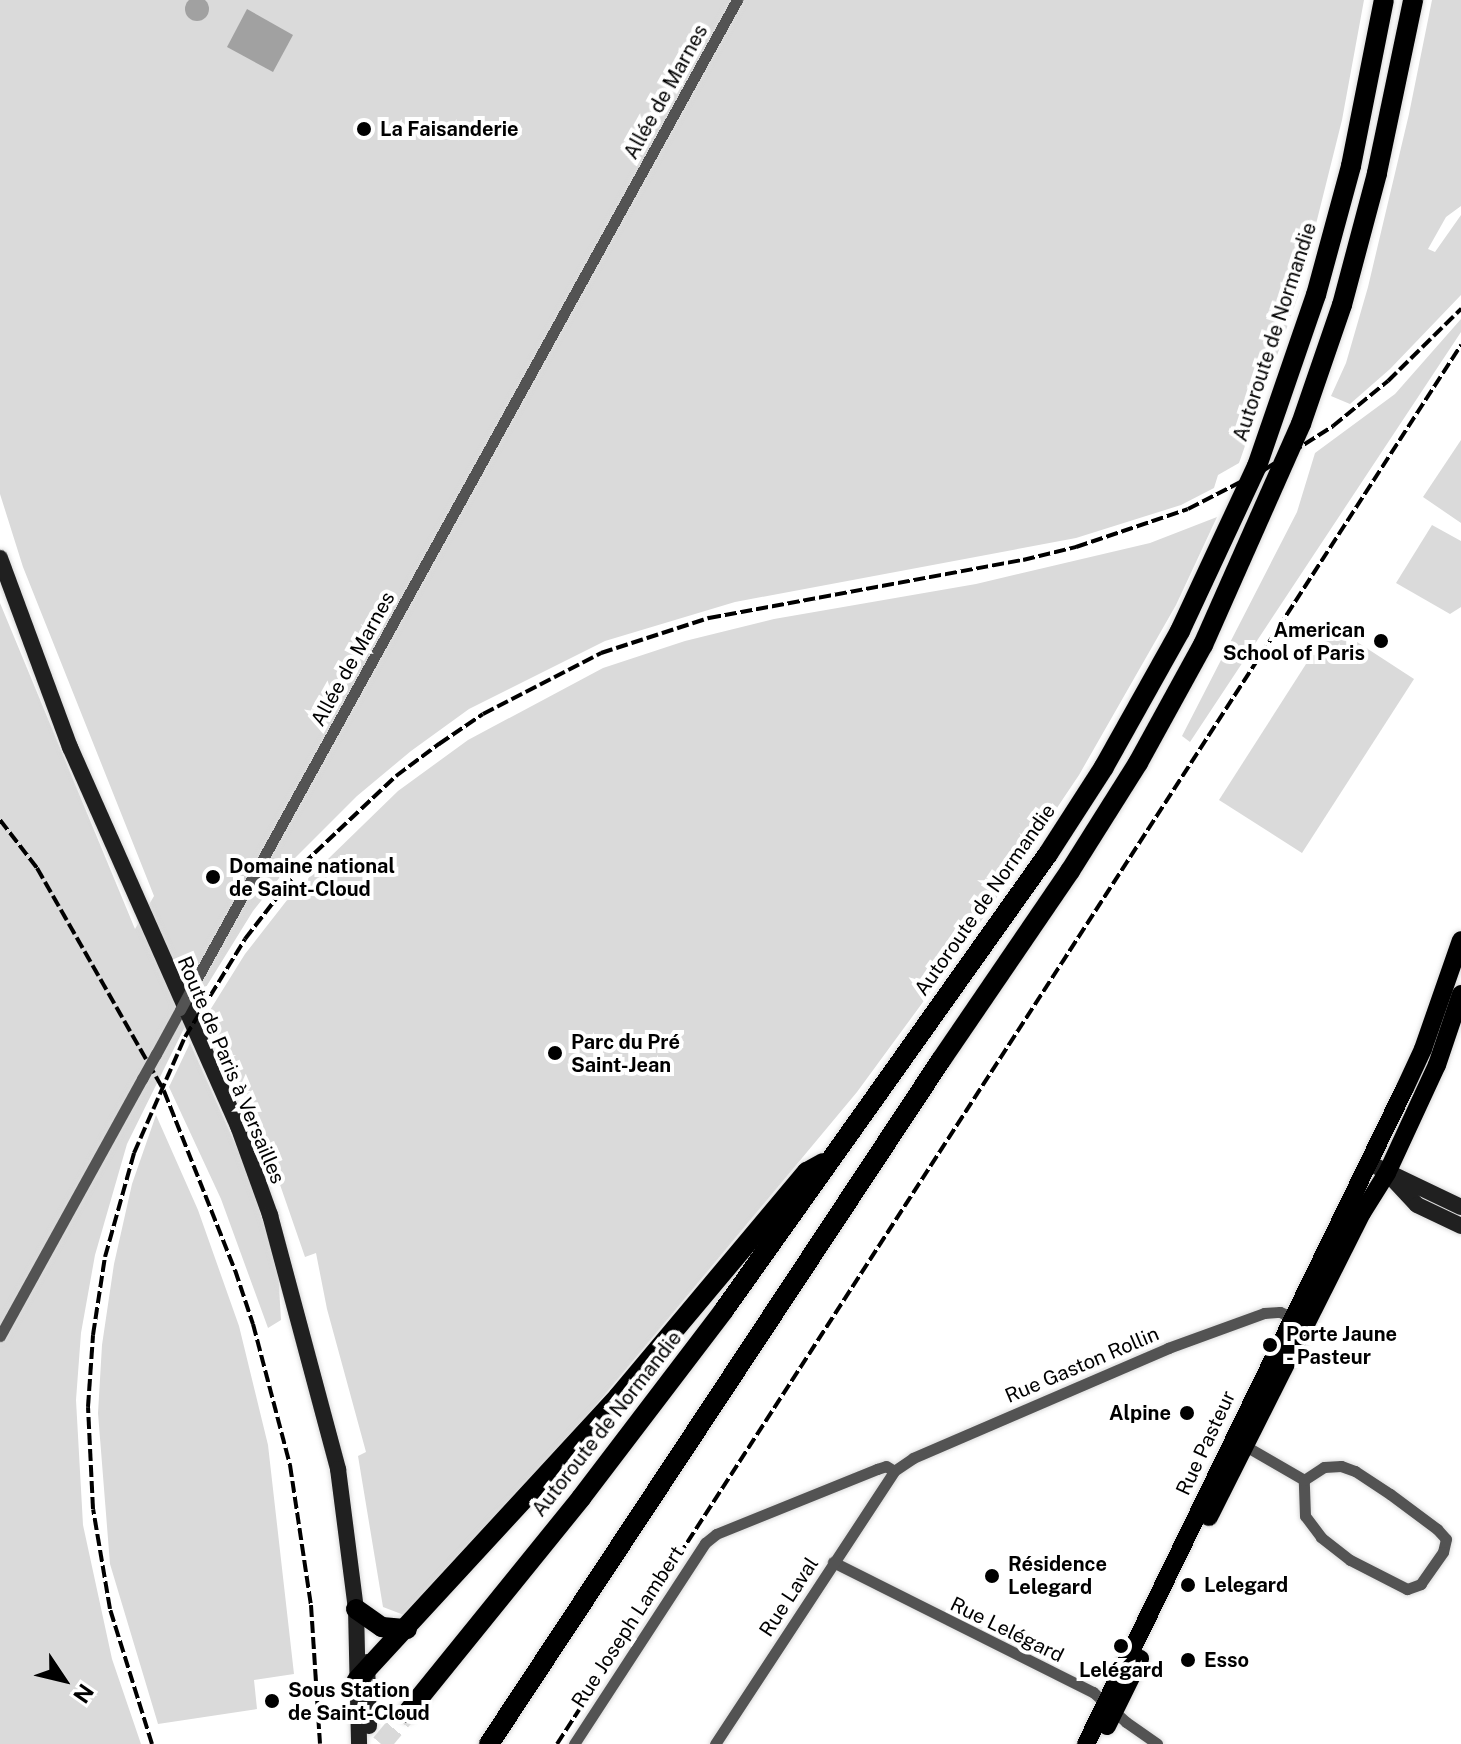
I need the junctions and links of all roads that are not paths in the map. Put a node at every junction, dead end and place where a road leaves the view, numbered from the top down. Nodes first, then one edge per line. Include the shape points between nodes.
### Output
1 (737, 0) edge
2 (1384, 0) edge
3 (1413, 0) edge
4 (0, 558) edge
5 (1461, 940) edge
6 (1461, 994) edge
7 (1428, 1087) junction
8 (1405, 1088) junction
9 (1410, 1125) junction
10 (834, 1158) junction
11 (1369, 1163) junction
12 (1387, 1173) junction
13 (1461, 1207) edge
14 (1461, 1226) edge
15 (1291, 1317) junction
16 (0, 1336) edge
17 (1238, 1442) junction
18 (894, 1471) junction
19 (1304, 1480) junction
20 (833, 1562) junction
21 (356, 1609) junction
22 (407, 1629) junction
23 (363, 1674) junction
24 (1110, 1706) junction
25 (407, 1713) tunnel mouth
26 (359, 1744) edge
27 (370, 1744) edge
28 (489, 1744) edge
29 (574, 1744) edge
30 (715, 1744) edge
31 (1086, 1744) edge
32 (1098, 1744) edge
33 (1157, 1744) edge

1 - 16 street, Allée de Marnes, bridge
2 - 10 highway, Autoroute de Normandie via 1351,166 1316,295 1257,466 1187,617 1056,842
3 - 28 highway via 1377,173 1342,305 1295,437 1196,659 1070,871
4 - 21 main road, Route de Paris à Versailles via 70,747 238,1126 270,1215 338,1469
5 - 8 main road, Rue Pasteur
6 - 7 main road, Rue Pasteur
7 - 8 main road
7 - 9 main road, Rue Pasteur
8 - 9 main road
8 - 11 main road, Rue Pasteur
9 - 12 main road, Rue Pasteur
10 - 22 highway via 807,1172 618,1397
10 - 25 highway, Autoroute de Normandie via 590,1487
11 - 12 main road
11 - 15 main road, Rue Pasteur
12 - 13 main road
12 - 14 main road via 1417,1205
12 - 17 main road, Rue Pasteur
15 - 17 main road, Rue Pasteur
15 - 18 street, Rue Gaston Rollin via 1264,1313 1168,1348 913,1458
17 - 19 street
17 - 24 main road, Rue Pasteur
18 - 20 street, Rue Laval
18 - 29 street, Rue Joseph Lambert via 886,1466 877,1469 705,1543
19 - 19 street via 1305,1516 1321,1537 1350,1560 1407,1589 1421,1584 1443,1552 1446,1539 1437,1529 1355,1471 1324,1467
20 - 24 street, Rue Lelégard via 1093,1692
20 - 30 street, Rue Laval
21 - 22 highway via 382,1627
21 - 23 main road, Route de Paris à Versailles
22 - 23 highway
23 - 26 main road
23 - 27 main road
24 - 31 main road, Rue Pasteur
24 - 32 main road, Rue Pasteur
24 - 33 street, Rue Lelégard

